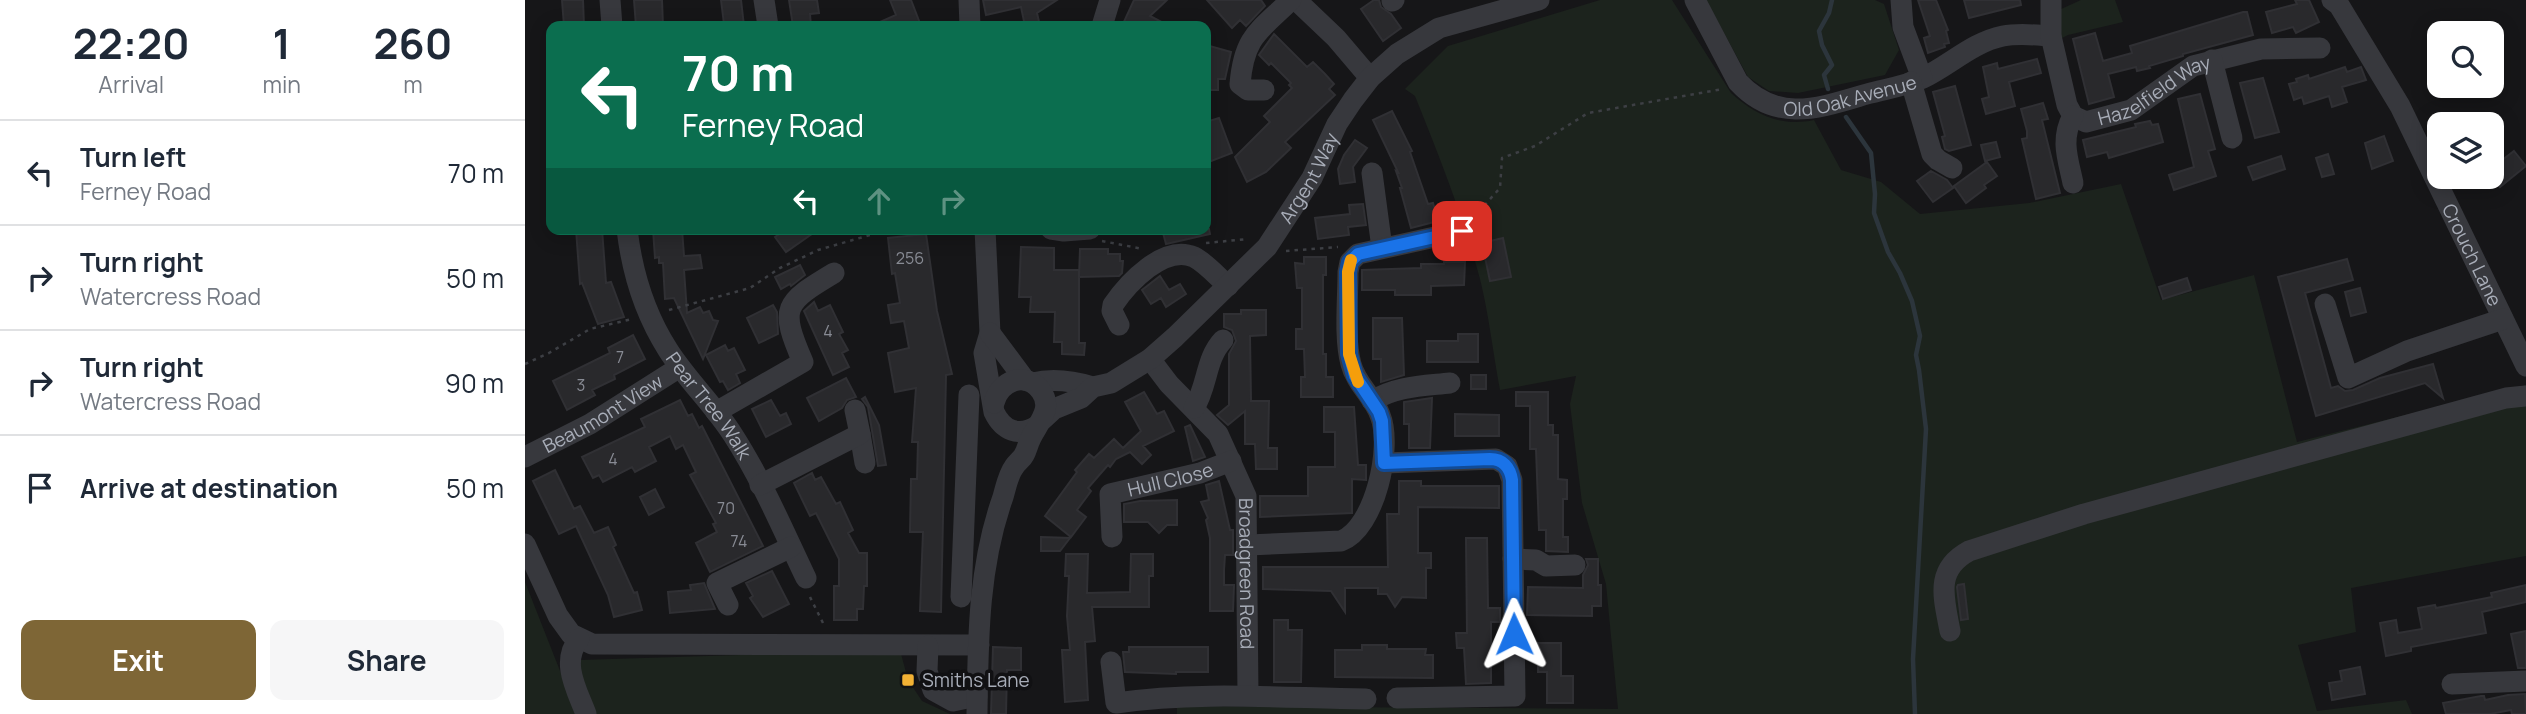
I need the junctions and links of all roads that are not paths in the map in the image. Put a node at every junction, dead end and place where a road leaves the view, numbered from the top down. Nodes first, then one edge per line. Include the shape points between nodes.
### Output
1 (610, 0) edge
2 (764, 0) edge
3 (969, 0) edge
4 (1110, 0) edge
5 (1294, 0) edge
6 (1539, 0) edge
7 (1695, 0) edge
8 (1901, 0) edge
9 (2051, 0) edge
10 (2332, 0) edge
11 (612, 21) edge
12 (767, 21) edge
13 (970, 21) edge
14 (1104, 21) edge
15 (2051, 36) junction
16 (2320, 48) dead end
17 (2212, 60) junction
18 (1370, 78) junction
19 (1917, 80) junction
20 (1264, 90) dead end
21 (2073, 116) junction
22 (2232, 138) dead end
23 (1952, 168) dead end
24 (1372, 173) dead end
25 (2073, 183) dead end
26 (1462, 231) road end
27 (628, 235) edge
28 (984, 235) edge
29 (1382, 248) junction
30 (834, 273) dead end
31 (1228, 286) junction
32 (2325, 304) dead end
33 (2503, 319) junction
34 (1119, 325) dead end
35 (990, 333) junction
36 (1223, 340) dead end
37 (1150, 359) junction
38 (2526, 366) edge
39 (680, 367) junction
40 (1029, 381) junction
41 (1450, 383) dead end
42 (1093, 387) junction
43 (969, 395) dead end
44 (2526, 396) edge
45 (1372, 401) junction
46 (994, 403) junction
47 (1194, 408) junction
48 (856, 410) dead end
49 (716, 412) junction
50 (1039, 423) junction
51 (1004, 427) junction
52 (860, 434) junction
53 (525, 457) edge
54 (1231, 461) junction
55 (865, 463) dead end
56 (1384, 463) junction
57 (1013, 468) junction
58 (760, 485) junction
59 (965, 528) junction
60 (991, 530) junction
61 (1112, 537) dead end
62 (525, 544) edge
63 (1248, 545) junction
64 (791, 547) junction
65 (1513, 559) junction
66 (1575, 565) dead end
67 (806, 578) road end
68 (961, 597) dead end
69 (728, 604) dead end
70 (1950, 631) dead end
71 (579, 639) junction
72 (979, 645) junction
73 (928, 646) junction
74 (1111, 662) dead end
75 (2526, 681) edge
76 (2452, 684) dead end
77 (1248, 695) junction
78 (1397, 698) dead end
79 (1366, 699) dead end
80 (977, 705) edge
81 (586, 714) edge

1 - 11 street
2 - 12 street
3 - 13 street
4 - 14 street
5 - 18 street via 1336,38
5 - 20 street via 1249,41 1242,58 1240,84 1248,90
6 - 18 street, Argent Way via 1439,28 1397,54
7 - 19 street, Old Oak Avenue via 1738,82 1769,104 1796,110 1827,106
8 - 19 street
9 - 15 street, Hazelfield Way
10 - 33 street, Crouch Lane via 2400,106
15 - 19 street, Old Oak Avenue via 2001,36
15 - 21 street, Hazelfield Way
16 - 17 street, Hazelfield Way via 2261,49
17 - 21 street, Hazelfield Way via 2183,72 2131,110 2087,122
17 - 22 street
18 - 31 street, Argent Way via 1337,124 1312,178 1267,247
19 - 23 street via 1932,154
21 - 25 street via 2065,135
24 - 29 street
26 - 29 street
27 - 39 street, Pear Tree Walk via 645,304
28 - 35 street
29 - 45 street via 1358,254 1348,272 1349,354 1355,376
30 - 49 street via 796,297 789,309 793,340 803,362
31 - 34 street via 1197,258 1150,252 1113,305
31 - 37 street, Argent Way
32 - 33 street via 2348,378 2407,351
33 - 38 street, Crouch Lane
35 - 40 street
35 - 46 street via 984,354
36 - 47 street via 1214,349 1202,396
37 - 42 street, Argent Way via 1111,383
37 - 47 street, Broadgreen Road
39 - 49 street, Pear Tree Walk
39 - 53 street, Beaumont View via 590,424
40 - 42 street via 1050,379
40 - 46 street via 1008,382
40 - 50 street via 1044,396 1045,412
41 - 45 street via 1405,388
42 - 50 street, Argent Way
43 - 59 street
44 - 70 street via 2084,514 1969,551 1956,558 1944,580
45 - 56 street via 1382,421
46 - 51 street
47 - 54 street, Broadgreen Road via 1218,434
48 - 52 street
49 - 58 street, Pear Tree Walk
50 - 51 street via 1021,432
50 - 57 street via 1024,456
51 - 57 street
52 - 55 street
52 - 58 street
54 - 61 street, Hull Close via 1201,474 1111,494
54 - 63 street, Broadgreen Road via 1246,496
56 - 63 street via 1359,529 1348,538
56 - 65 street via 1503,462 1512,480
57 - 60 street
58 - 64 street, Pear Tree Walk
59 - 60 street
59 - 68 street
60 - 72 street via 980,598
62 - 71 street via 558,616
63 - 77 street, Broadgreen Road
64 - 67 street, Pear Tree Walk
64 - 69 street via 717,583
65 - 66 street via 1536,560 1546,566
65 - 78 street via 1515,696
71 - 73 street via 592,644
71 - 81 street via 569,656 570,671
72 - 73 street
72 - 80 street
73 - 80 street via 927,671 933,690 953,701
74 - 77 street via 1116,704 1150,698
75 - 76 street
77 - 79 street

